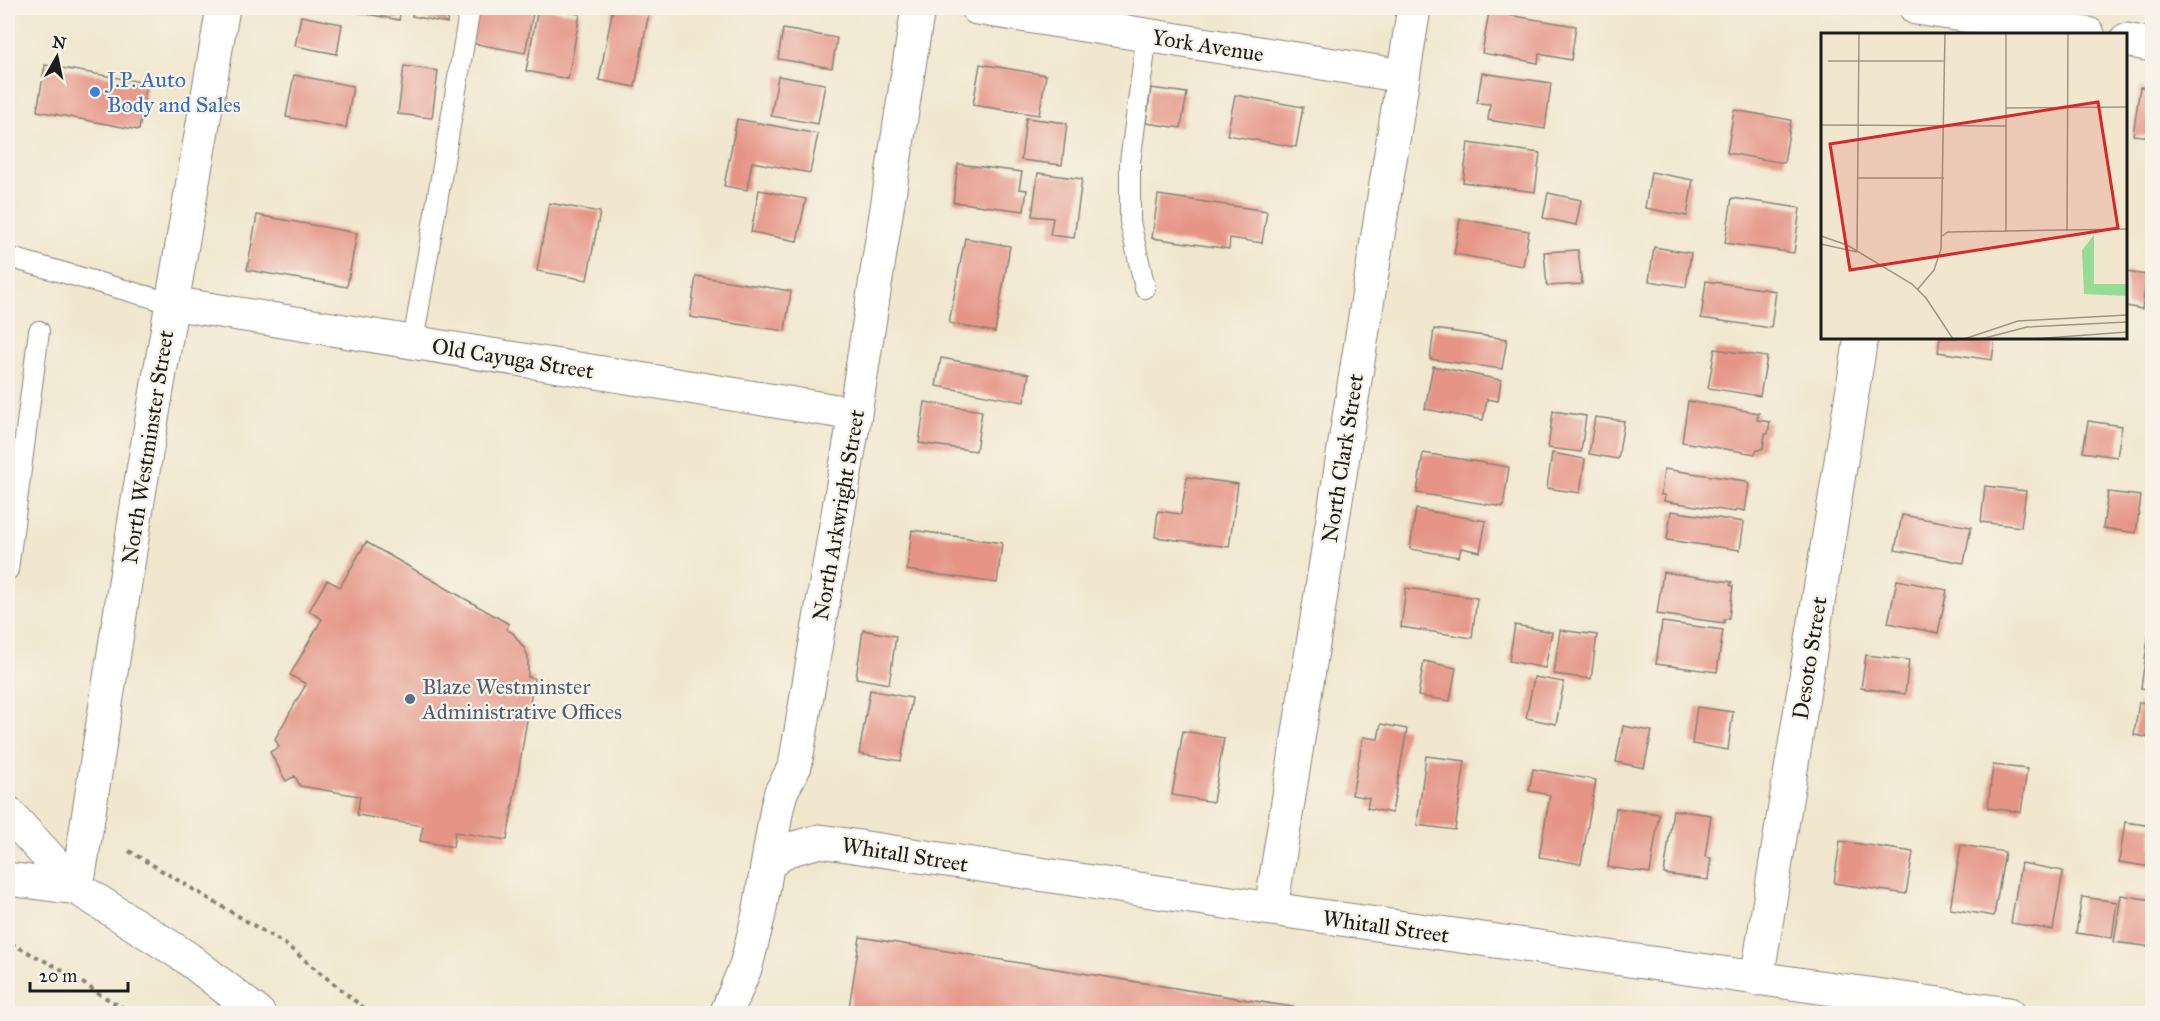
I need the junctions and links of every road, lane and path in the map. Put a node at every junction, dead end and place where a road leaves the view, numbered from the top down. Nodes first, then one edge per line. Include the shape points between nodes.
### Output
1 (223, 8) edge
2 (470, 8) edge
3 (918, 8) edge
4 (977, 8) edge
5 (1414, 8) edge
6 (1915, 8) edge
7 (1909, 33) edge
8 (2081, 33) edge
9 (1147, 35) junction
10 (2127, 40) edge
11 (2152, 45) edge
12 (1403, 76) junction
13 (8, 257) edge
14 (1145, 288) dead end
15 (171, 303) junction
16 (39, 331) dead end
17 (1861, 339) edge
18 (413, 342) junction
19 (855, 414) junction
20 (8, 570) edge
21 (9, 814) edge
22 (129, 851) dead end
23 (768, 864) junction
24 (8, 879) edge
25 (77, 888) junction
26 (1271, 909) junction
27 (8, 935) edge
28 (1757, 978) junction
29 (1997, 1013) edge
30 (134, 1014) edge
31 (259, 1014) edge
32 (371, 1014) edge
33 (726, 1014) edge

1 - 15 street, North Westminster Street
2 - 18 lane
3 - 19 street, North Arkwright Street
4 - 9 street, York Avenue
5 - 12 street, North Clark Street
6 - 7 street
6 - 8 street
9 - 12 street, York Avenue
9 - 14 lane via 1130,162 1130,222
10 - 11 street
12 - 26 street, North Clark Street
13 - 15 lane
15 - 18 street, Old Cayuga Street
15 - 25 street, North Westminster Street
16 - 20 lane
17 - 28 street, Desoto Street
18 - 19 street, Old Cayuga Street
19 - 23 street, North Arkwright Street via 795,766 781,792
21 - 25 street
22 - 32 path via 285,944
23 - 26 street, Whitall Street via 787,850 820,841
23 - 33 street, North Arkwright Street via 746,966
24 - 25 street
25 - 31 street via 186,957
26 - 28 street, Whitall Street
27 - 30 path via 12,944
28 - 29 street, Whitall Street

